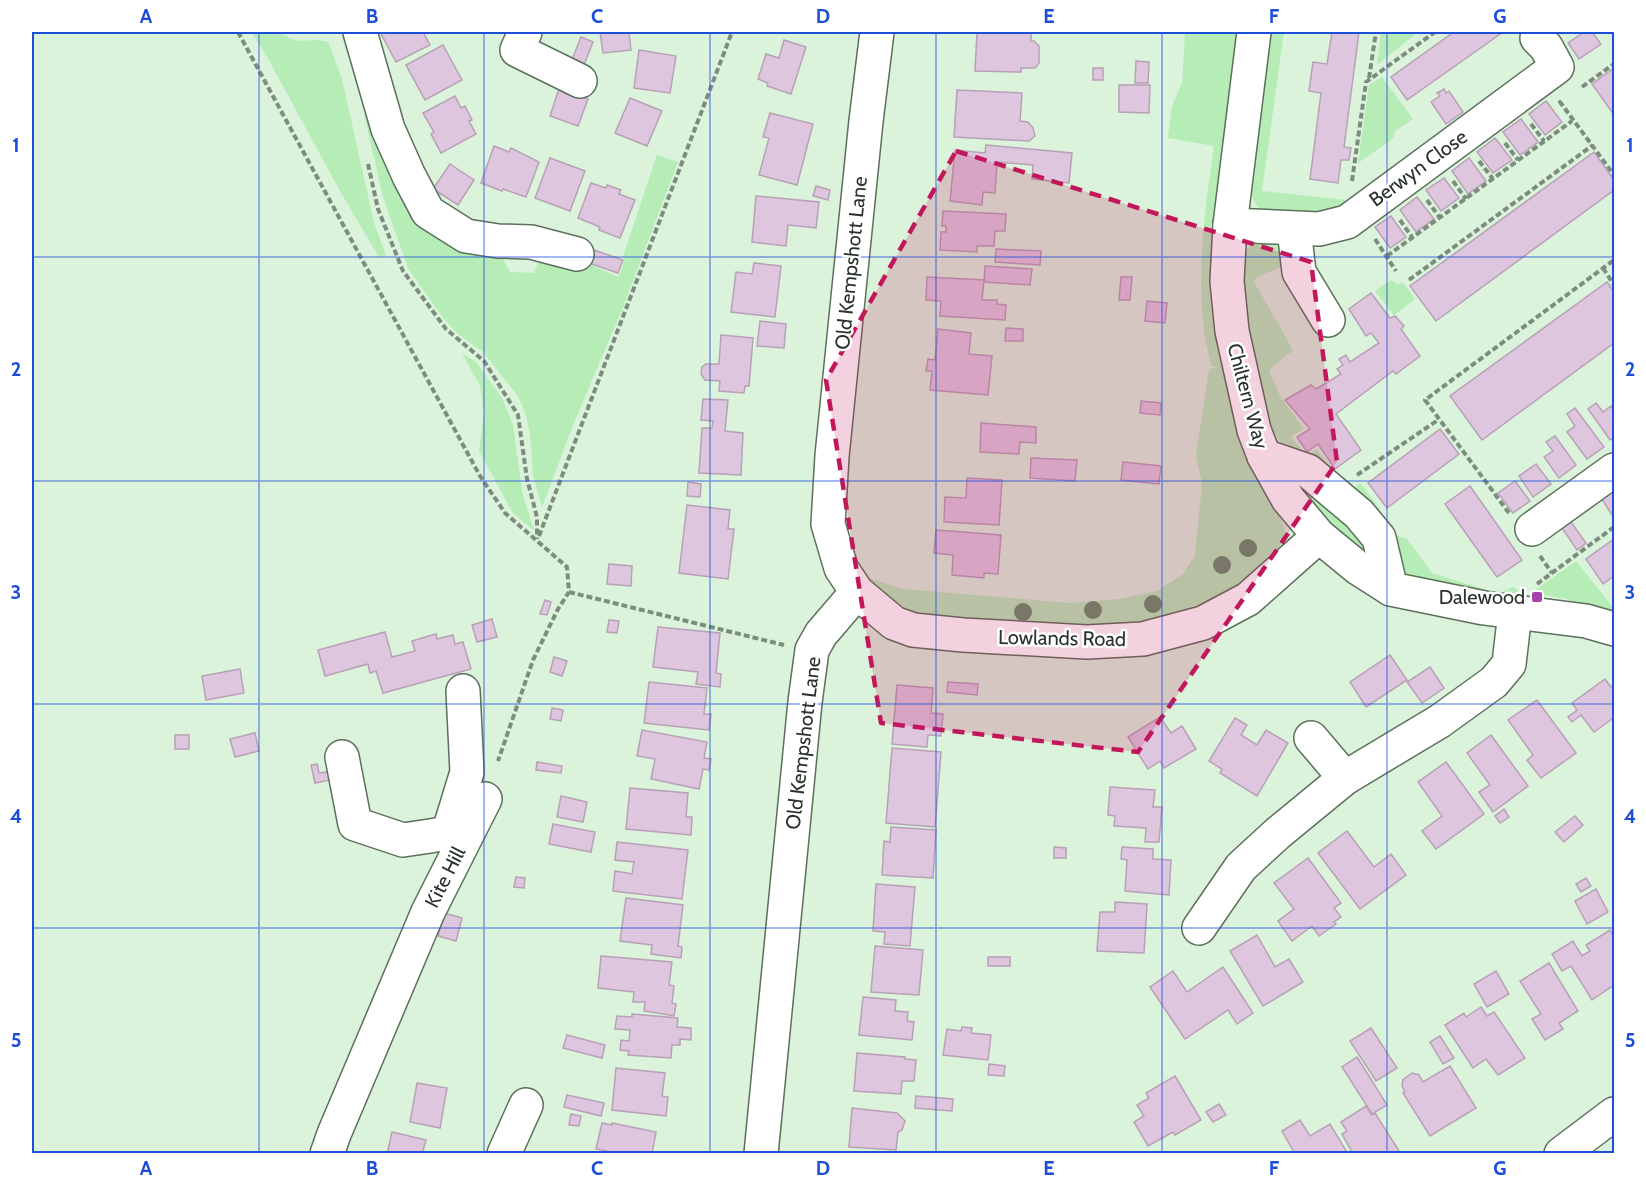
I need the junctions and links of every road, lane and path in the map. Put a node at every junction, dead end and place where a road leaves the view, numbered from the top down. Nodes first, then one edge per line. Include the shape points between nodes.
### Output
1 (238, 32) edge
2 (360, 32) edge
3 (525, 32) edge
4 (732, 32) edge
5 (877, 32) edge
6 (1254, 32) edge
7 (1376, 32) edge
8 (1435, 32) edge
9 (1537, 38) dead end
10 (1614, 64) edge
11 (1369, 79) junction
12 (580, 81) dead end
13 (1568, 84) junction
14 (1572, 121) junction
15 (1593, 145) junction
16 (367, 159) dead end
17 (1614, 175) edge
18 (1351, 187) dead end
19 (1230, 225) junction
20 (1294, 229) junction
21 (1371, 231) dead end
22 (577, 254) dead end
23 (1387, 256) junction
24 (1614, 260) edge
25 (1603, 268) junction
26 (1396, 271) dead end
27 (1409, 280) dead end
28 (1614, 285) edge
29 (1328, 320) dead end
30 (1438, 420) junction
31 (1264, 456) junction
32 (1614, 470) edge
33 (1360, 473) dead end
34 (1614, 527) edge
35 (1527, 533) junction
36 (1319, 536) junction
37 (537, 540) junction
38 (1552, 573) junction
39 (1536, 585) dead end
40 (1391, 589) junction
41 (569, 592) junction
42 (857, 592) junction
43 (1515, 612) junction
44 (1614, 629) edge
45 (787, 646) dead end
46 (463, 692) dead end
47 (1311, 738) dead end
48 (342, 757) dead end
49 (1345, 778) junction
50 (484, 799) junction
51 (448, 833) junction
52 (1199, 928) dead end
53 (526, 1104) dead end
54 (1614, 1114) edge
55 (327, 1154) edge
56 (504, 1154) edge
57 (761, 1154) edge
58 (1561, 1154) edge

1 - 37 path via 480,476 505,513
2 - 22 street via 388,129 428,212 466,236 531,242
3 - 12 street via 517,50
4 - 37 path
5 - 42 street, Old Kempshott Lane via 828,524 841,568
6 - 19 street, Chiltern Way
7 - 11 path
8 - 11 path
9 - 13 street
10 - 13 path
11 - 18 path
13 - 14 path via 1560,102
13 - 20 street, Berwyn Close via 1347,222 1319,229
14 - 15 path
14 - 23 path
15 - 17 path
15 - 27 path
16 - 37 path via 378,209 403,272 446,329 484,361 518,415 537,517
19 - 20 street, Berwyn Close
19 - 31 street, Chiltern Way via 1227,281 1232,331 1254,430
20 - 29 street via 1299,272
21 - 23 path
23 - 26 path
24 - 25 path
25 - 28 path
25 - 30 path via 1425,400
30 - 33 path
30 - 35 path
31 - 36 street, Chiltern Way via 1288,499
31 - 40 street via 1308,471 1359,514 1379,538
32 - 35 street
34 - 38 path
35 - 38 path
36 - 40 street, Chiltern Way
36 - 42 street, Lowlands Road via 1248,599 1203,623 1143,639 1087,642 913,630 894,623
37 - 41 path via 567,567
38 - 39 path
40 - 43 street, Chiltern Way
41 - 45 path
41 - 50 path via 533,660
42 - 57 street, Old Kempshott Lane via 812,650
43 - 44 street, Chiltern Way via 1586,621
43 - 49 street via 1509,664 1494,682 1440,721
46 - 51 street via 468,772
47 - 49 street
48 - 51 street, Kite Hill via 354,824 403,840
49 - 52 street via 1241,867
50 - 51 street, Kite Hill
50 - 55 street, Kite Hill via 428,912
53 - 56 street
54 - 58 street

